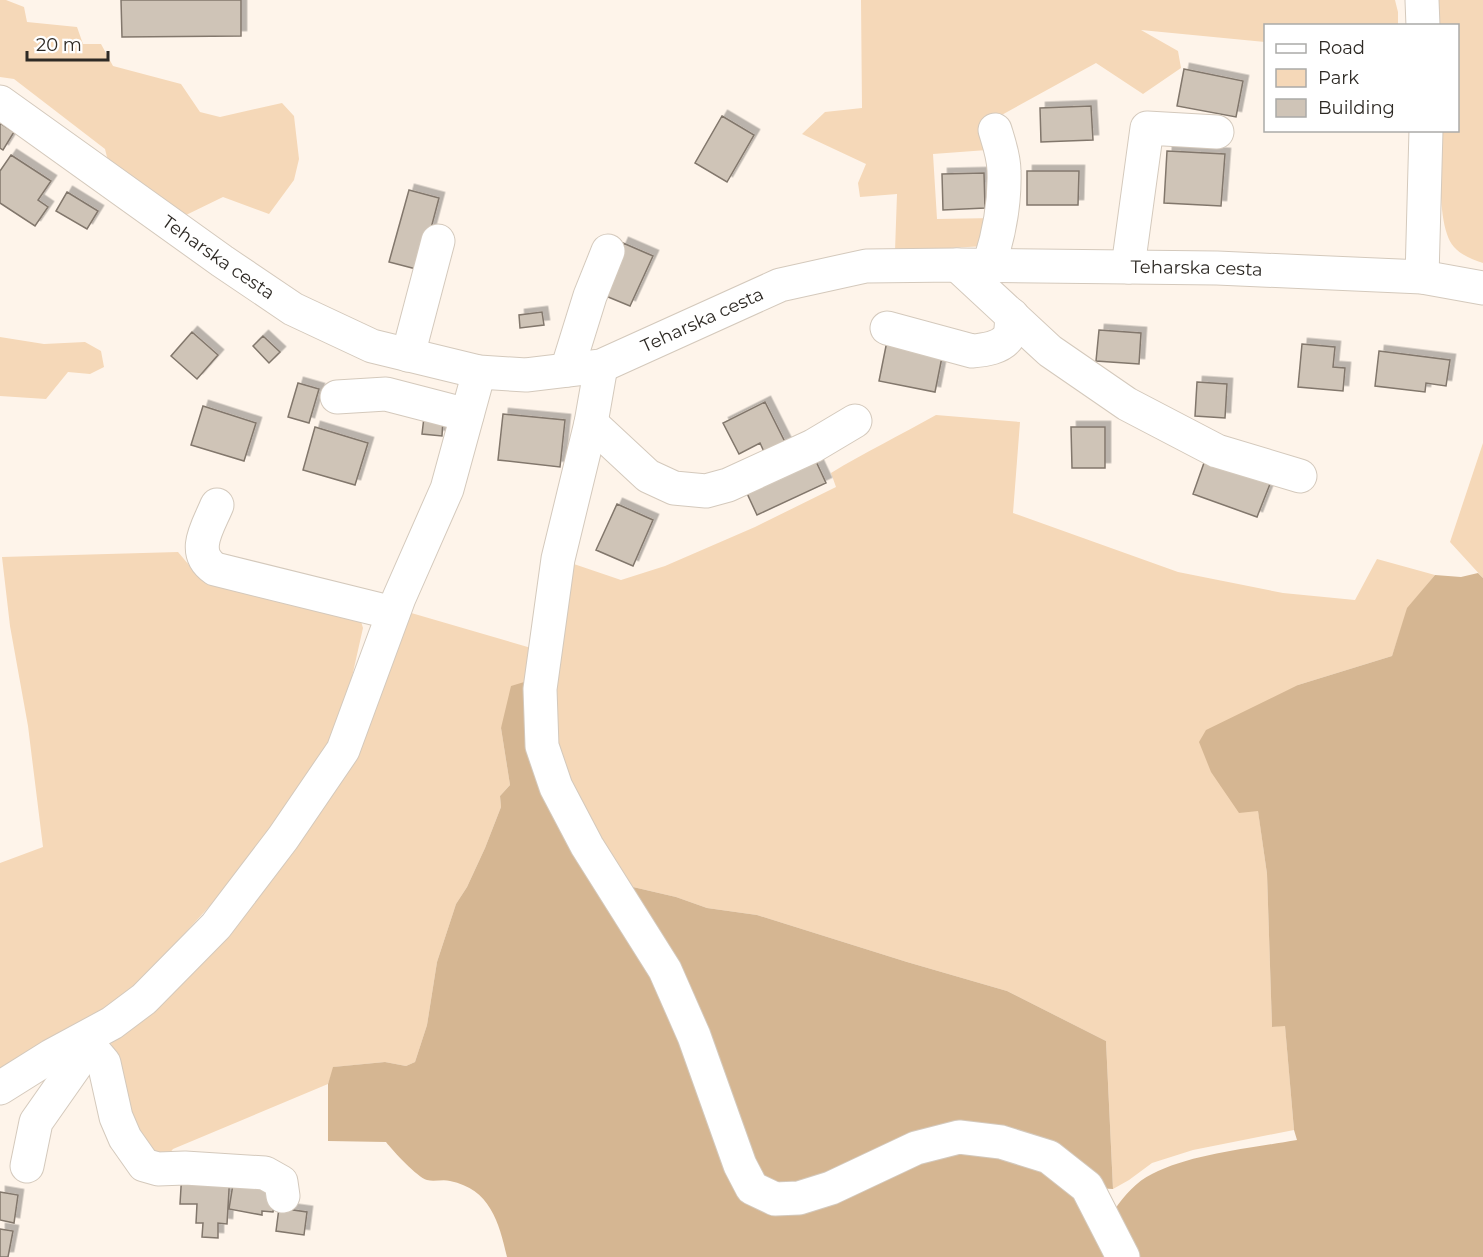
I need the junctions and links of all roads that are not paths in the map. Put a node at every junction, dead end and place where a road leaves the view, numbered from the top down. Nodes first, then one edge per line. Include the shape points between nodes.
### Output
1 (1422, 0) edge
2 (1423, 24) edge
3 (0, 102) edge
4 (995, 130) dead end
5 (1216, 132) dead end
6 (1426, 132) edge
7 (438, 242) dead end
8 (608, 251) dead end
9 (957, 265) junction
10 (989, 265) junction
11 (1128, 267) junction
12 (1422, 277) junction
13 (1483, 288) edge
14 (1012, 315) junction
15 (887, 328) dead end
16 (408, 355) junction
17 (601, 366) junction
18 (567, 370) junction
19 (479, 372) junction
20 (337, 397) dead end
21 (467, 415) junction
22 (855, 421) dead end
23 (591, 423) junction
24 (1300, 476) dead end
25 (217, 505) dead end
26 (393, 613) junction
27 (84, 1039) junction
28 (0, 1089) edge
29 (27, 1166) dead end
30 (283, 1196) dead end
31 (1124, 1257) edge

1 - 2 street
3 - 16 street, Teharska cesta via 293,309 372,346
4 - 10 street via 1004,171 999,226
5 - 11 street via 1147,128
6 - 12 street
7 - 16 street
8 - 18 street
9 - 10 street, Teharska cesta
9 - 14 street
9 - 17 street, Teharska cesta via 866,266 780,285
10 - 11 street, Teharska cesta
11 - 12 street, Teharska cesta
12 - 13 street, Teharska cesta
14 - 15 street via 1009,335 1000,345 985,350 972,351
14 - 24 street via 1050,351 1127,404 1217,451
16 - 19 street, Teharska cesta
17 - 18 street, Teharska cesta
17 - 23 street
18 - 19 street, Teharska cesta via 526,375
19 - 21 street
20 - 21 street via 386,393
21 - 26 street via 447,489
22 - 23 street via 813,446 706,491 674,488 648,476
23 - 31 street via 558,559 540,689 542,746 556,787 587,846 665,970 752,1188 775,1199 799,1198 831,1188 916,1148 959,1137 1001,1142 1049,1157 1087,1186
25 - 26 street via 202,543 202,554 215,569
26 - 27 street via 343,750 283,838 216,926 144,999
27 - 28 street
27 - 29 street via 83,1055 36,1122
27 - 30 street via 104,1063 116,1117 144,1165 158,1169 185,1167 265,1173 281,1182

